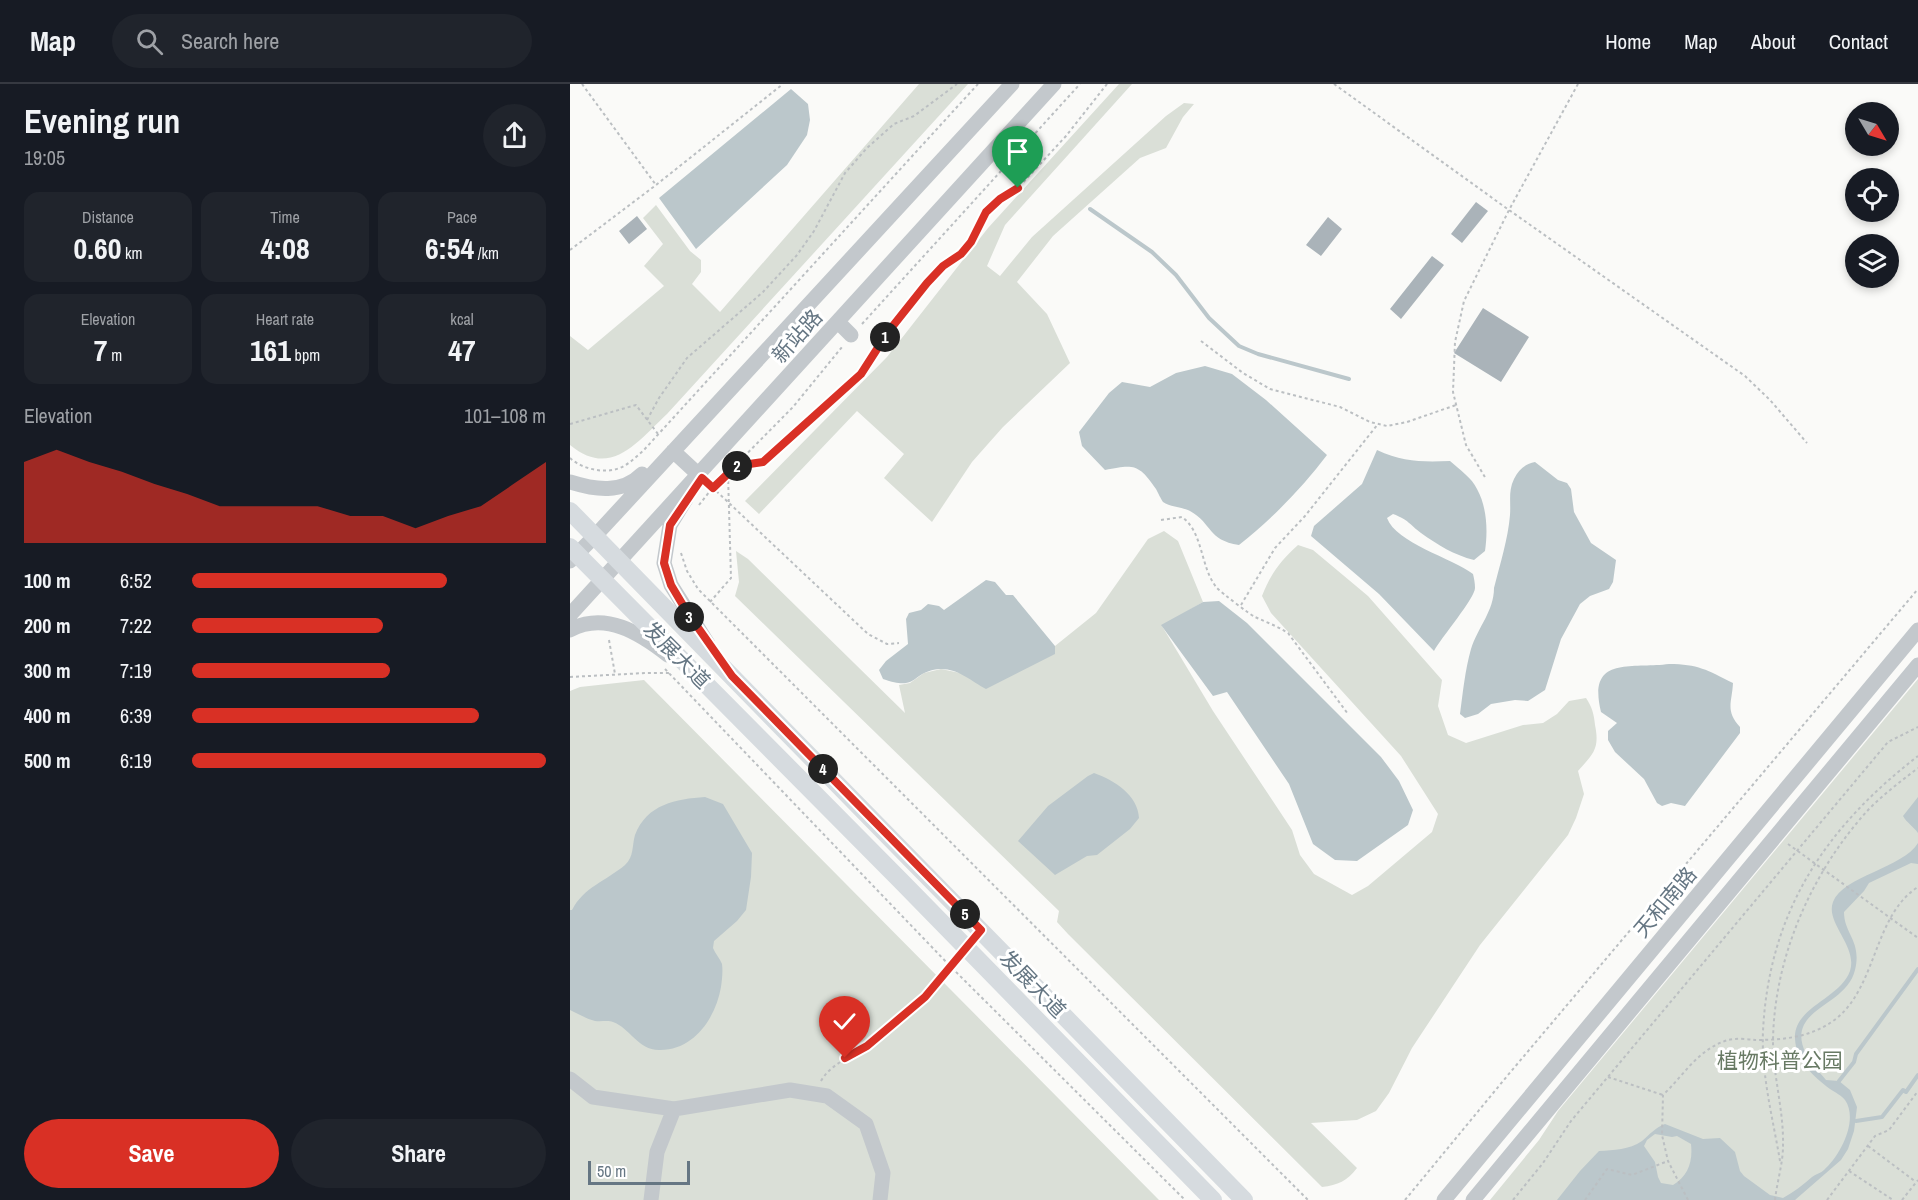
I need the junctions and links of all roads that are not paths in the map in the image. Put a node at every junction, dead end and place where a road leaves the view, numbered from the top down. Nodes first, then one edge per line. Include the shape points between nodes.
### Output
1 (1012, 84) edge
2 (1054, 84) edge
3 (838, 322) junction
4 (851, 335) road end
5 (702, 420) junction
6 (673, 451) junction
7 (705, 480) junction
8 (570, 482) edge
9 (570, 510) edge
10 (595, 536) junction
11 (572, 554) edge
12 (621, 562) junction
13 (603, 580) junction
14 (570, 615) edge
15 (570, 630) edge
16 (1918, 630) edge
17 (1918, 665) edge
18 (732, 676) junction
19 (715, 693) junction
20 (570, 1079) edge
21 (674, 1109) junction
22 (651, 1200) edge
23 (880, 1200) edge
24 (1213, 1200) edge
25 (1244, 1200) edge
26 (1444, 1200) edge
27 (1473, 1200) edge

1 - 5 street, 新站路
2 - 3 street, 新站路
3 - 4 street
3 - 7 street, 新站路 via 725,446
5 - 6 street, 新站路
5 - 8 street via 625,486 591,489
6 - 7 street
6 - 10 street, 新站路
7 - 12 street, 新站路
7 - 18 street via 670,525 664,563 671,585 687,612
9 - 10 main road, 发展大道
10 - 11 street, 新站路
10 - 12 main road, 发展大道
11 - 13 main road, 发展大道
12 - 13 street, 新站路
12 - 18 main road, 发展大道
13 - 14 street, 新站路
13 - 19 main road, 发展大道
15 - 19 street via 605,622 628,628
16 - 26 street, 天和南路
17 - 27 street, 天和南路
18 - 25 main road, 发展大道
19 - 24 main road, 发展大道
20 - 21 street via 593,1097
21 - 22 street via 657,1152
21 - 23 street via 790,1090 827,1096 866,1124 883,1173

